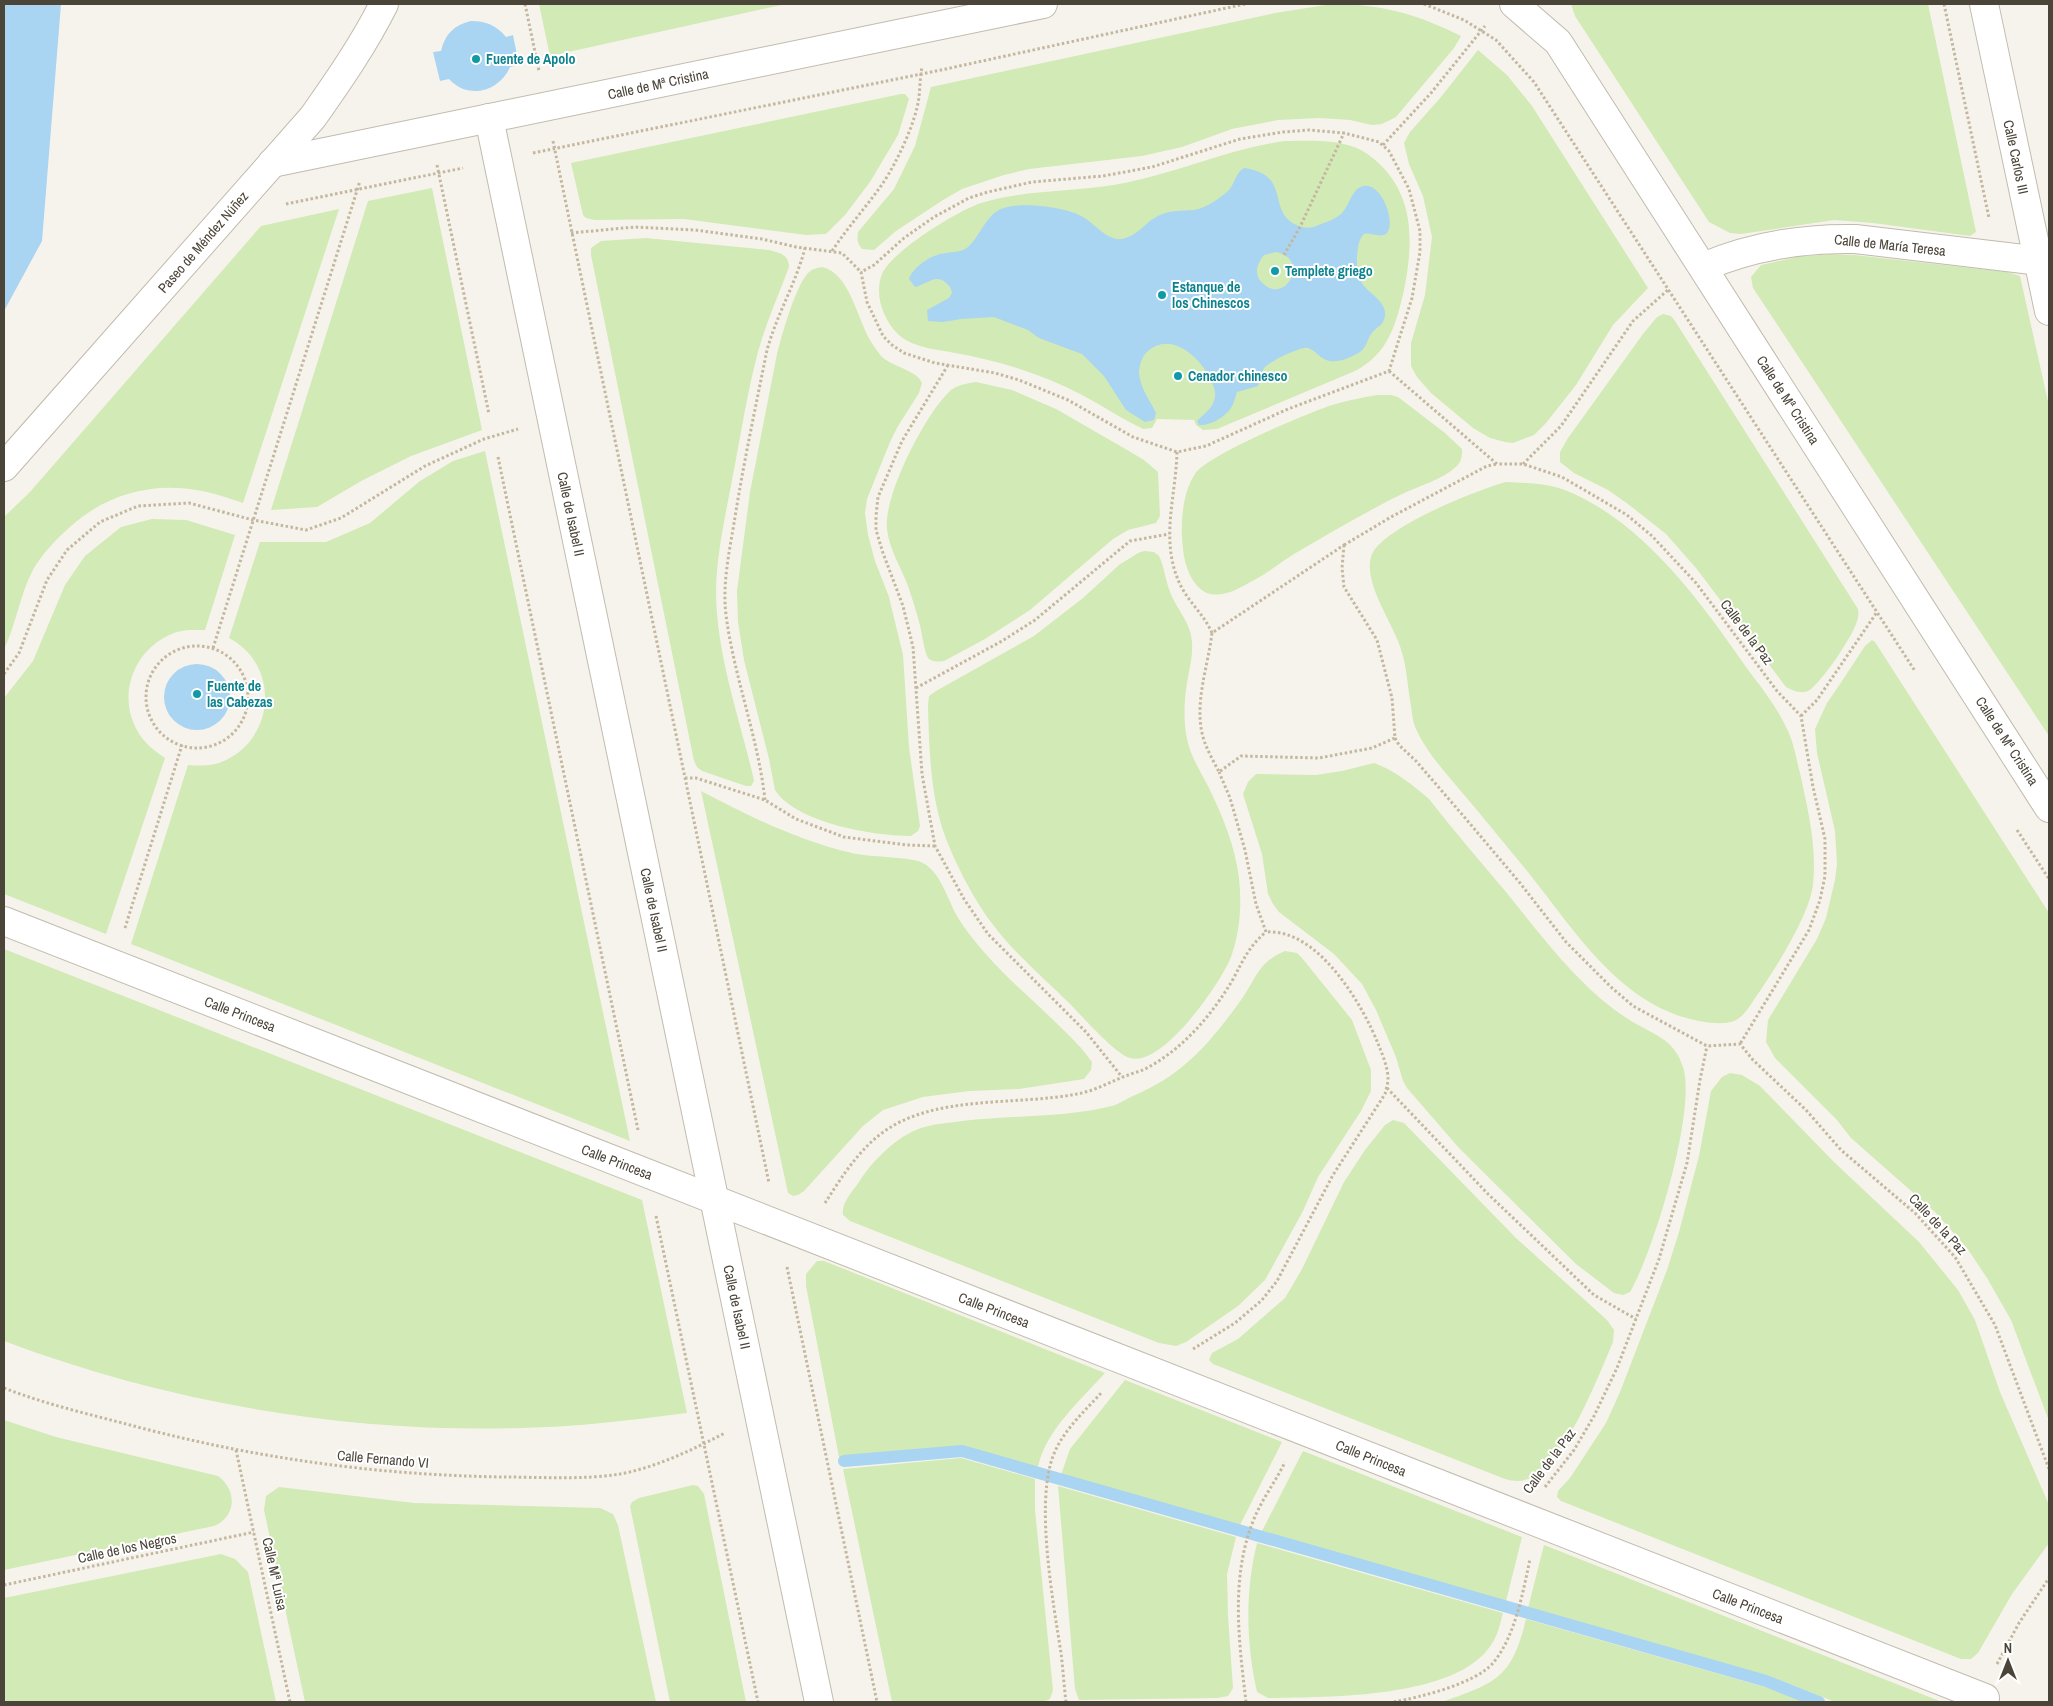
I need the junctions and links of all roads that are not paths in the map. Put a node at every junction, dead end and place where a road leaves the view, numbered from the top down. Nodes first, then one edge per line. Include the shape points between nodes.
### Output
1 (384, 4) edge
2 (1043, 4) edge
3 (1516, 4) edge
4 (1984, 4) edge
5 (489, 118) junction
6 (272, 163) junction
7 (2044, 262) edge
8 (1703, 267) junction
9 (2049, 310) edge
10 (4, 468) edge
11 (2049, 808) edge
12 (4, 922) edge
13 (714, 1200) junction
14 (1985, 1698) road end
15 (819, 1702) edge

1 - 6 lane, Paseo de Méndez Núñez via 348,68 313,117
2 - 5 lane, Calle de Mª Cristina
3 - 8 lane, Calle de Mª Cristina via 1558,42
4 - 7 lane, Calle Carlos III
5 - 6 lane, Calle de Mª Cristina
5 - 13 lane, Calle de Isabel II
6 - 10 lane, Paseo de Méndez Núñez
7 - 8 lane, Calle de María Teresa via 1827,238 1756,250
7 - 9 lane, Calle Carlos III
8 - 11 lane, Calle de Mª Cristina
12 - 13 lane, Calle Princesa
13 - 14 lane, Calle Princesa
13 - 15 lane, Calle de Isabel II

